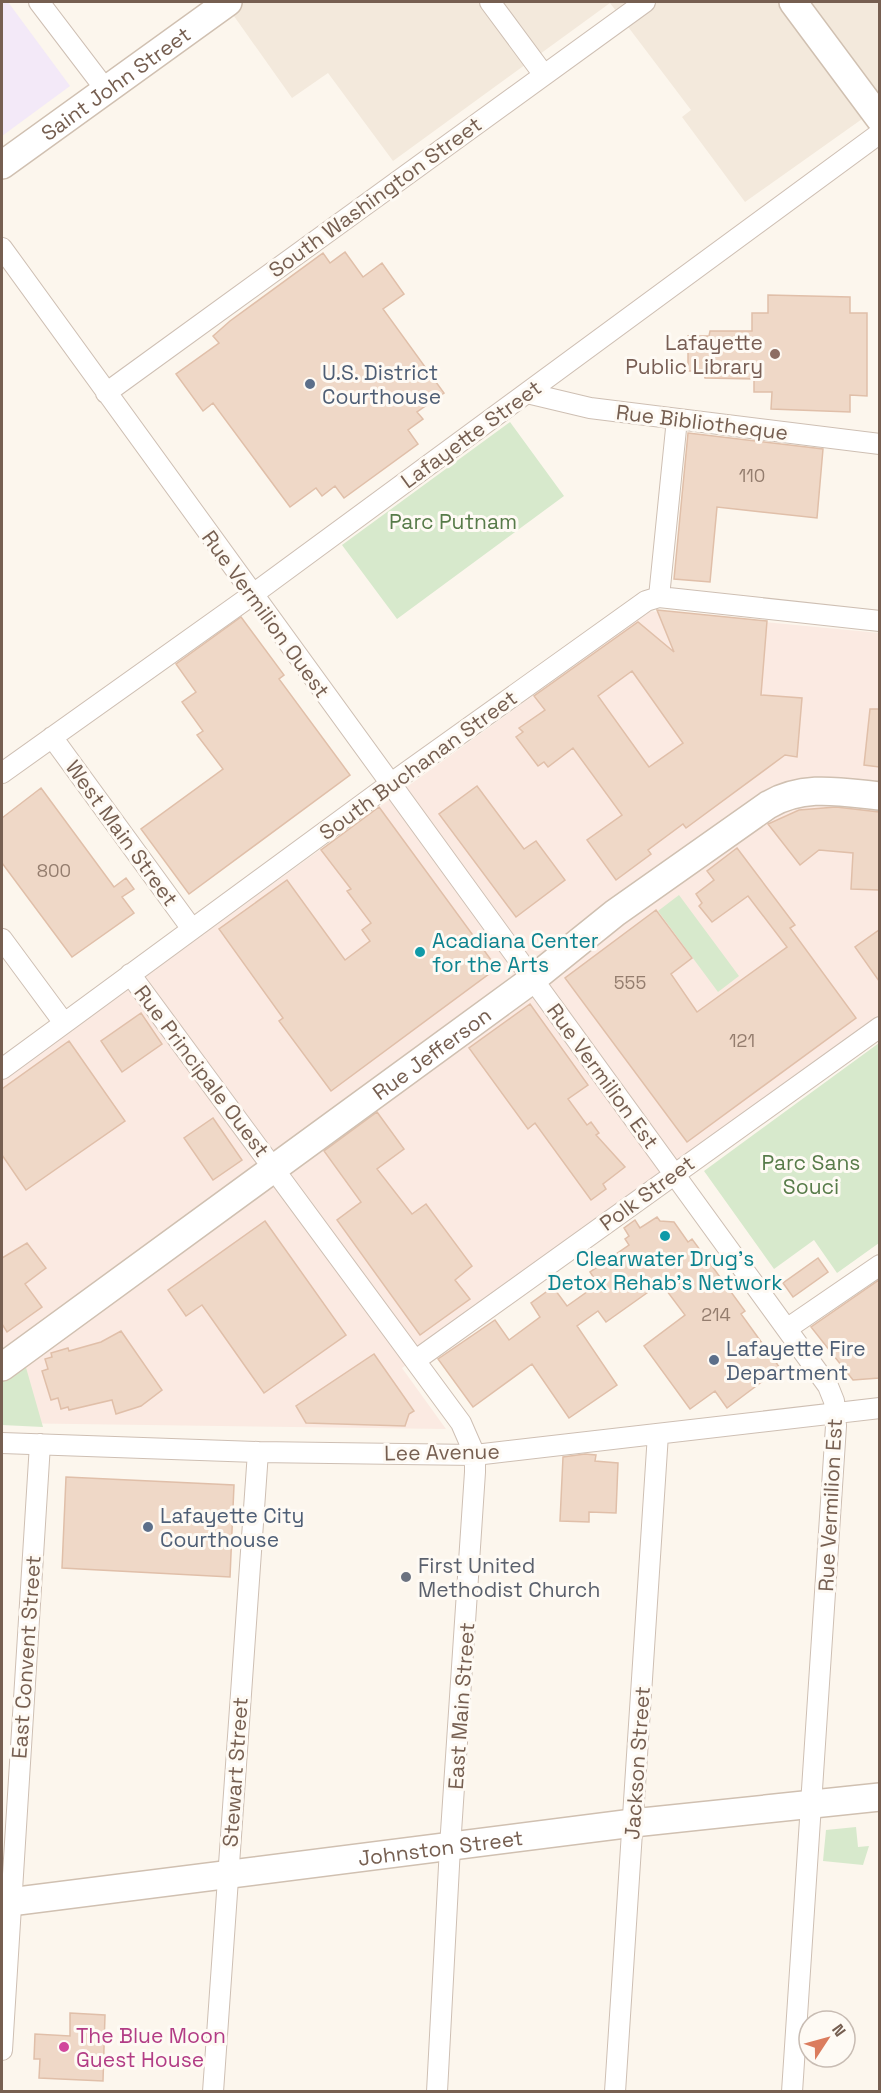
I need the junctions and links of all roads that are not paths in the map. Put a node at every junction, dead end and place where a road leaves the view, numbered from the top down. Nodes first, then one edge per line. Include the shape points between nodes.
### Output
1 (39, 2) edge
2 (228, 2) edge
3 (490, 2) edge
4 (645, 2) edge
5 (793, 2) edge
6 (544, 75) junction
7 (106, 90) junction
8 (879, 119) edge
9 (879, 133) edge
10 (2, 165) edge
11 (2, 248) edge
12 (106, 393) junction
13 (526, 393) junction
14 (677, 419) junction
15 (879, 444) edge
16 (252, 595) junction
17 (659, 597) junction
18 (879, 621) edge
19 (52, 737) junction
20 (2, 773) edge
21 (390, 784) junction
22 (879, 796) edge
23 (192, 929) junction
24 (2, 939) edge
25 (130, 975) junction
26 (533, 979) junction
27 (64, 1023) junction
28 (879, 1027) edge
29 (2, 1069) edge
30 (273, 1168) junction
31 (674, 1174) junction
32 (879, 1265) edge
33 (788, 1328) junction
34 (4, 1360) edge
35 (416, 1360) junction
36 (879, 1408) edge
37 (836, 1413) junction
38 (658, 1434) junction
39 (2, 1443) edge
40 (40, 1444) junction
41 (258, 1452) junction
42 (475, 1455) junction
43 (879, 1797) edge
44 (810, 1806) junction
45 (633, 1823) junction
46 (450, 1846) junction
47 (227, 1873) junction
48 (6, 1902) edge
49 (2, 2050) edge
50 (213, 2091) edge
51 (437, 2091) edge
52 (615, 2091) edge
53 (792, 2091) edge

1 - 7 street
2 - 7 street, Saint John Street
3 - 6 street
4 - 6 street, South Washington Street
5 - 8 street
6 - 12 street, South Washington Street
7 - 10 street, Saint John Street
9 - 13 street, Lafayette Street
11 - 12 street, Rue Vermilion Ouest
12 - 16 street, Rue Vermilion Ouest
13 - 14 street, Rue Bibliotheque via 590,408
13 - 16 street, Lafayette Street
14 - 15 street, Rue Bibliotheque
14 - 17 street
16 - 19 street, Lafayette Street
16 - 21 street, Rue Vermilion Ouest
17 - 18 street
17 - 21 street, South Buchanan Street via 646,601
19 - 20 street, Lafayette Street
19 - 23 street, West Main Street
21 - 23 street, South Buchanan Street
21 - 26 street, Rue Vermilion Ouest
22 - 26 street, Rue Jefferson via 811,790 782,797 615,913
23 - 25 street, South Buchanan Street
24 - 27 street
25 - 27 street, South Buchanan Street
25 - 30 street, Rue Principale Ouest
26 - 30 street, Rue Jefferson
26 - 31 street, Rue Vermilion Est
27 - 29 street, South Buchanan Street
28 - 31 street, Polk Street
30 - 34 street, Rue Jefferson
30 - 35 street, East Main Street
31 - 33 street, Rue Vermilion Est
31 - 35 street, Polk Street
32 - 33 street
33 - 37 street, Rue Vermilion Est via 828,1386
35 - 42 street, East Main Street via 461,1423
36 - 37 street, Lee Avenue
37 - 38 street, Lee Avenue
37 - 44 street, Rue Vermilion Est
38 - 42 street, Lee Avenue
38 - 45 street, Jackson Street
39 - 40 street, Lee Avenue
40 - 41 street, Lee Avenue
40 - 48 street, East Convent Street
41 - 42 street, Lee Avenue
41 - 47 street, Stewart Street
42 - 46 street, East Main Street
43 - 44 street, Johnston Street
44 - 45 street, Johnston Street
44 - 53 street, Rue Vermilion Est
45 - 46 street, Johnston Street
45 - 52 street, Jackson Street
46 - 47 street, Johnston Street
46 - 51 street, East Main Street
47 - 48 street, Johnston Street
47 - 50 street, Stewart Street
48 - 49 street, East Convent Street

